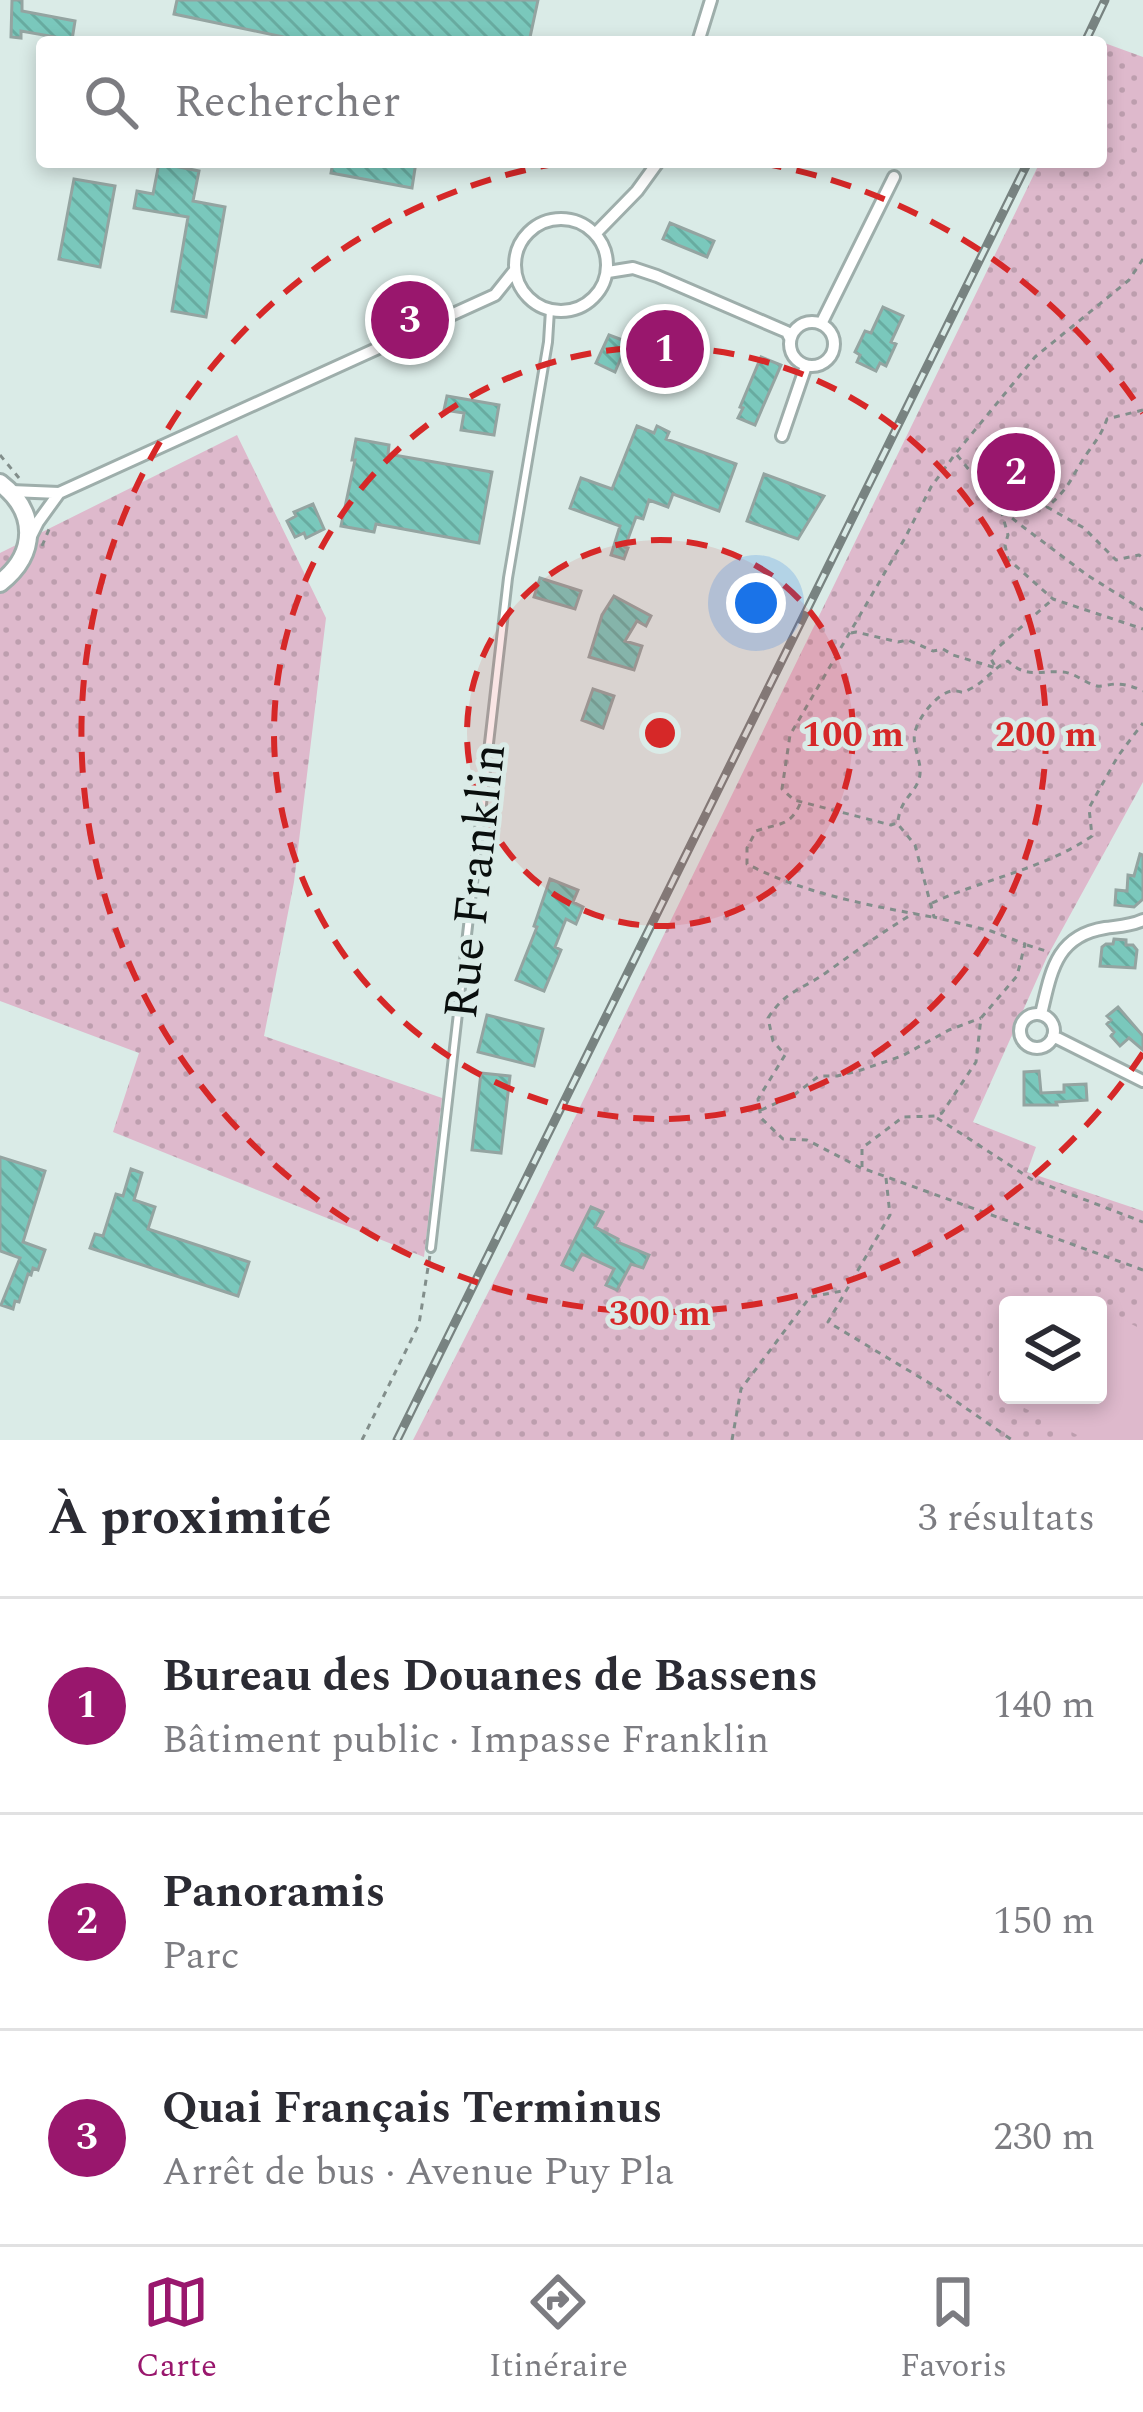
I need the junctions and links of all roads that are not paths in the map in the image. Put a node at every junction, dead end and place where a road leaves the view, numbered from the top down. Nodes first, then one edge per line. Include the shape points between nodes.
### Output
1 (711, 0) edge
2 (700, 36) edge
3 (654, 168) edge
4 (895, 177) dead end
5 (596, 233) junction
6 (515, 270) junction
7 (608, 272) junction
8 (495, 295) junction
9 (531, 300) junction
10 (550, 310) junction
11 (821, 324) junction
12 (790, 338) junction
13 (806, 366) junction
14 (782, 436) dead end
15 (6, 487) edge
16 (59, 493) junction
17 (28, 543) junction
18 (0, 583) edge
19 (1143, 920) edge
20 (1041, 1015) junction
21 (1053, 1036) junction
22 (1143, 1081) edge
23 (431, 1247) road end

1 - 2 street
3 - 5 street
4 - 11 street
5 - 6 street via 571,219 542,223 521,242
5 - 7 street
6 - 8 street
6 - 9 street
7 - 10 street via 580,308
7 - 12 street via 633,268 657,276
8 - 9 street
8 - 16 street
9 - 10 street
10 - 23 lane, Rue Franklin via 508,578
11 - 12 street via 800,325
11 - 13 street via 833,336 831,356
12 - 13 street via 791,353
13 - 14 street
15 - 16 street
15 - 17 main road via 22,506
16 - 17 street
17 - 18 main road
19 - 20 street via 1071,941 1052,970
20 - 21 street via 1051,1020
20 - 21 street via 1026,1018 1022,1039 1041,1047
21 - 22 street

